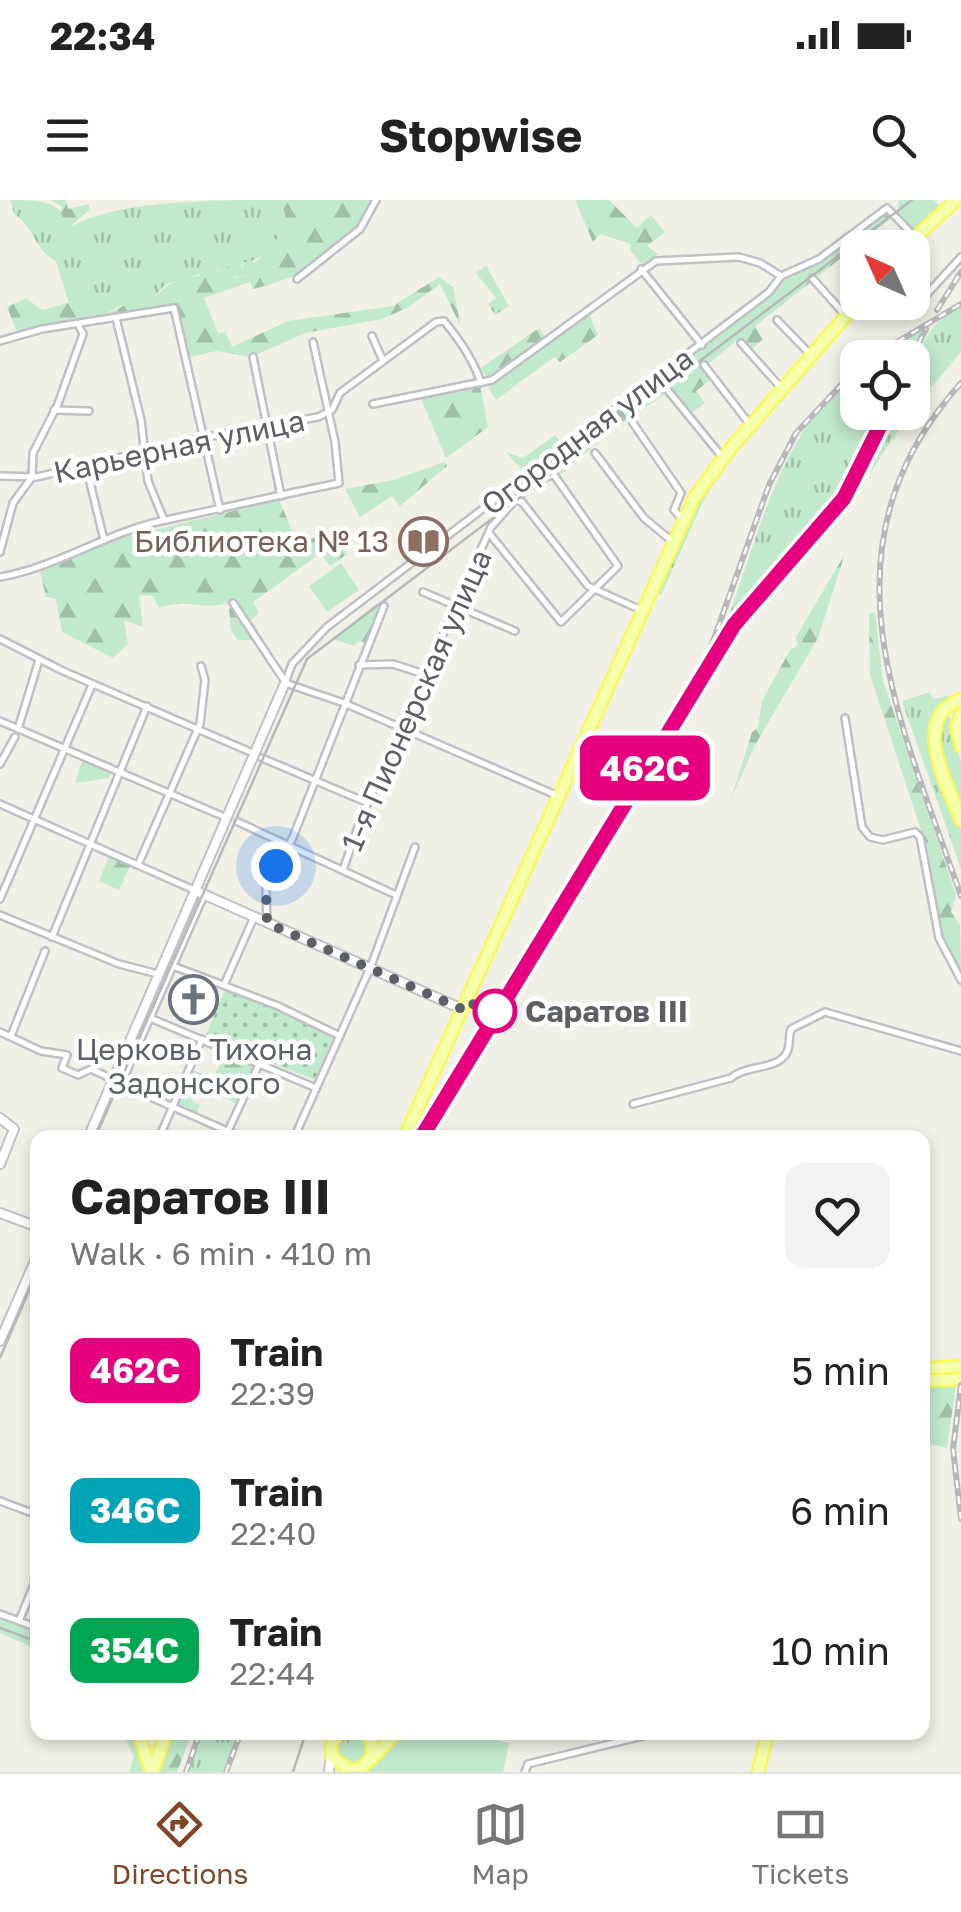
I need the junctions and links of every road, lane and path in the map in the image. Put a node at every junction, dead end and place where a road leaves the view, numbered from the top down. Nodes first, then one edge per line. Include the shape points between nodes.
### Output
1 (376, 200) edge
2 (956, 200) edge
3 (857, 230) edge
4 (908, 230) edge
5 (921, 230) edge
6 (840, 242) edge
7 (961, 257) edge
8 (642, 269) junction
9 (781, 276) junction
10 (812, 278) dead end
11 (298, 279) dead end
12 (930, 291) edge
13 (840, 309) edge
14 (116, 318) junction
15 (777, 320) dead end
16 (843, 320) edge
17 (79, 325) junction
18 (372, 336) dead end
19 (0, 341) edge
20 (313, 342) dead end
21 (741, 342) dead end
22 (702, 345) junction
23 (812, 355) junction
24 (253, 357) dead end
25 (382, 361) junction
26 (704, 365) dead end
27 (482, 383) junction
28 (666, 388) dead end
29 (782, 389) junction
30 (372, 404) dead end
31 (54, 410) junction
32 (88, 411) dead end
33 (329, 412) junction
34 (632, 423) dead end
35 (269, 426) junction
36 (751, 426) junction
37 (206, 437) junction
38 (595, 453) dead end
39 (145, 454) junction
40 (722, 458) junction
41 (86, 466) junction
42 (0, 476) edge
43 (32, 477) junction
44 (281, 496) junction
45 (502, 496) junction
46 (519, 500) junction
47 (220, 510) junction
48 (164, 520) junction
49 (684, 520) junction
50 (489, 533) junction
51 (104, 540) junction
52 (673, 542) junction
53 (0, 552) edge
54 (0, 577) edge
55 (594, 590) junction
56 (423, 592) dead end
57 (233, 602) dead end
58 (384, 606) dead end
59 (456, 606) junction
60 (642, 610) junction
61 (515, 631) dead end
62 (0, 639) edge
63 (40, 659) junction
64 (292, 664) junction
65 (359, 665) junction
66 (201, 666) dead end
67 (278, 667) junction
68 (424, 674) junction
69 (285, 683) junction
70 (92, 684) junction
71 (961, 699) edge
72 (344, 703) junction
73 (147, 706) junction
74 (939, 714) junction
75 (845, 718) dead end
76 (959, 718) edge
77 (0, 721) edge
78 (18, 728) junction
79 (402, 728) junction
80 (198, 729) junction
81 (15, 737) dead end
82 (961, 746) edge
83 (66, 748) junction
84 (259, 756) junction
85 (0, 764) edge
86 (120, 770) junction
87 (314, 778) junction
88 (169, 792) junction
89 (558, 796) junction
90 (0, 804) edge
91 (368, 804) junction
92 (227, 818) junction
93 (961, 820) edge
94 (35, 821) junction
95 (238, 822) dead end
96 (88, 844) junction
97 (288, 844) junction
98 (415, 848) dead end
99 (138, 865) junction
100 (344, 867) junction
101 (194, 890) junction
102 (204, 895) junction
103 (396, 896) junction
104 (0, 899) edge
105 (0, 915) edge
106 (254, 917) junction
107 (267, 923) junction
108 (52, 937) junction
109 (45, 951) dead end
110 (172, 966) junction
111 (371, 966) junction
112 (158, 974) junction
113 (961, 980) edge
114 (224, 985) junction
115 (462, 1009) junction
116 (150, 1018) junction
117 (0, 1032) edge
118 (11, 1036) junction
119 (340, 1036) junction
120 (202, 1039) junction
121 (961, 1052) edge
122 (260, 1062) junction
123 (117, 1082) junction
124 (316, 1088) junction
125 (633, 1104) dead end
126 (172, 1106) junction
127 (0, 1118) edge
128 (92, 1130) edge
129 (163, 1130) edge
130 (223, 1130) edge
131 (233, 1130) edge
132 (298, 1130) edge
133 (408, 1130) edge
134 (0, 1164) edge
135 (0, 1213) edge
136 (30, 1224) edge
137 (30, 1272) edge
138 (0, 1341) edge
139 (961, 1366) edge
140 (930, 1369) edge
141 (961, 1379) edge
142 (930, 1381) edge
143 (0, 1501) edge
144 (30, 1512) edge
145 (30, 1595) edge
146 (0, 1614) edge
147 (20, 1621) junction
148 (30, 1625) edge
149 (140, 1740) edge
150 (164, 1740) edge
151 (325, 1740) edge
152 (335, 1740) edge
153 (369, 1740) edge
154 (389, 1740) edge
155 (626, 1740) edge
156 (766, 1740) edge
157 (331, 1751) junction
158 (364, 1766) edge
159 (152, 1772) edge
160 (329, 1772) edge
161 (525, 1772) edge
162 (758, 1772) edge

1 - 11 street via 360,229
2 - 5 main road
3 - 4 street, Огородная улица via 887,208
6 - 9 street, Огородная улица
7 - 12 street
8 - 9 street via 662,260 738,258
8 - 22 street
8 - 27 street
9 - 22 street, Огородная улица
10 - 13 street
14 - 17 street
14 - 37 street via 174,308
14 - 39 street
15 - 23 street
16 - 23 main road
17 - 19 street
17 - 31 street via 84,334
18 - 25 street
20 - 33 street
21 - 29 street
22 - 45 street, Огородная улица
23 - 29 main road
24 - 35 street
25 - 27 street, Карьерная улица via 444,321
25 - 33 street, Карьерная улица via 340,393
26 - 36 street
27 - 30 street
28 - 40 street
29 - 36 main road
31 - 32 street
31 - 43 street via 33,453
33 - 35 street, Карьерная улица
33 - 44 street via 338,483
34 - 49 street via 681,493 674,510
35 - 37 street, Карьерная улица
35 - 44 street
36 - 40 main road
37 - 39 street, Карьерная улица
37 - 47 street
38 - 52 street via 644,518
39 - 41 street, Карьерная улица
39 - 48 street
40 - 49 main road
41 - 43 street, Карьерная улица
41 - 51 street
42 - 43 street, Карьерная улица
43 - 53 street via 13,503
44 - 47 street
45 - 46 street
45 - 64 street, Огородная улица via 327,627
46 - 50 street, 1-я Пионерская улица
46 - 55 street
46 - 55 street, 1-я Пионерская улица via 554,475 618,561
47 - 48 street
48 - 51 street
49 - 52 main road
50 - 55 street via 561,622
50 - 59 street, 1-я Пионерская улица
51 - 54 street via 40,570
52 - 60 main road
55 - 60 street
56 - 59 street
57 - 67 street
58 - 65 street
59 - 61 street
59 - 68 street, 1-я Пионерская улица
60 - 89 main road
62 - 63 street
63 - 70 street
63 - 78 street
64 - 67 street
64 - 69 street, Огородная улица
65 - 68 street via 394,664
65 - 72 street
66 - 80 street via 206,680
67 - 69 street
68 - 79 street, 1-я Пионерская улица
69 - 72 street
69 - 84 street, Огородная улица
70 - 73 street
70 - 83 street
71 - 74 main road
72 - 79 street
72 - 87 street
73 - 80 street
73 - 86 street
74 - 76 main road
74 - 93 main road via 934,746
75 - 113 street via 862,827 883,840 920,836 940,938
76 - 82 main road
77 - 78 street
78 - 83 street
79 - 89 street
79 - 91 street, 1-я Пионерская улица
80 - 84 street
80 - 88 street
81 - 85 street
83 - 86 street
83 - 94 street
84 - 87 street
84 - 92 street, Огородная улица
86 - 88 street
86 - 96 street
87 - 91 street
87 - 97 street
88 - 92 street
88 - 99 street
89 - 115 main road
90 - 94 street
91 - 100 street, 1-я Пионерская улица
92 - 101 street, Огородная улица
94 - 96 street
94 - 104 street
95 - 97 street
96 - 99 street
96 - 108 street
97 - 100 street
97 - 107 street via 266,889
98 - 103 street
99 - 101 street
100 - 103 street
101 - 102 street
101 - 112 street, Огородная улица
102 - 106 street
102 - 110 street
103 - 111 street
105 - 108 street
106 - 107 street
106 - 114 street
107 - 111 street
108 - 112 street
109 - 118 street
110 - 114 street
110 - 116 street
111 - 115 street
111 - 119 street
112 - 123 street, Огородная улица
114 - 119 street
115 - 133 main road
116 - 120 street
116 - 123 street
117 - 118 street
118 - 123 street via 67,1055 62,1068 78,1075 91,1069
119 - 124 street
120 - 122 street
120 - 126 street
121 - 125 street via 825,1012 790,1029 789,1048 779,1060
122 - 124 street
122 - 131 street
123 - 126 street
123 - 128 street, Огородная улица
124 - 132 street
126 - 129 street
126 - 130 street
127 - 134 street via 14,1128
135 - 136 street
137 - 138 street
139 - 140 main road
141 - 142 main road
143 - 144 street
145 - 147 street
146 - 147 street
147 - 148 street
149 - 159 main road
150 - 159 main road
151 - 157 main road
152 - 157 main road
153 - 158 main road
154 - 158 main road
155 - 161 street via 528,1764
156 - 162 main road
157 - 158 main road via 343,1768
157 - 160 street

